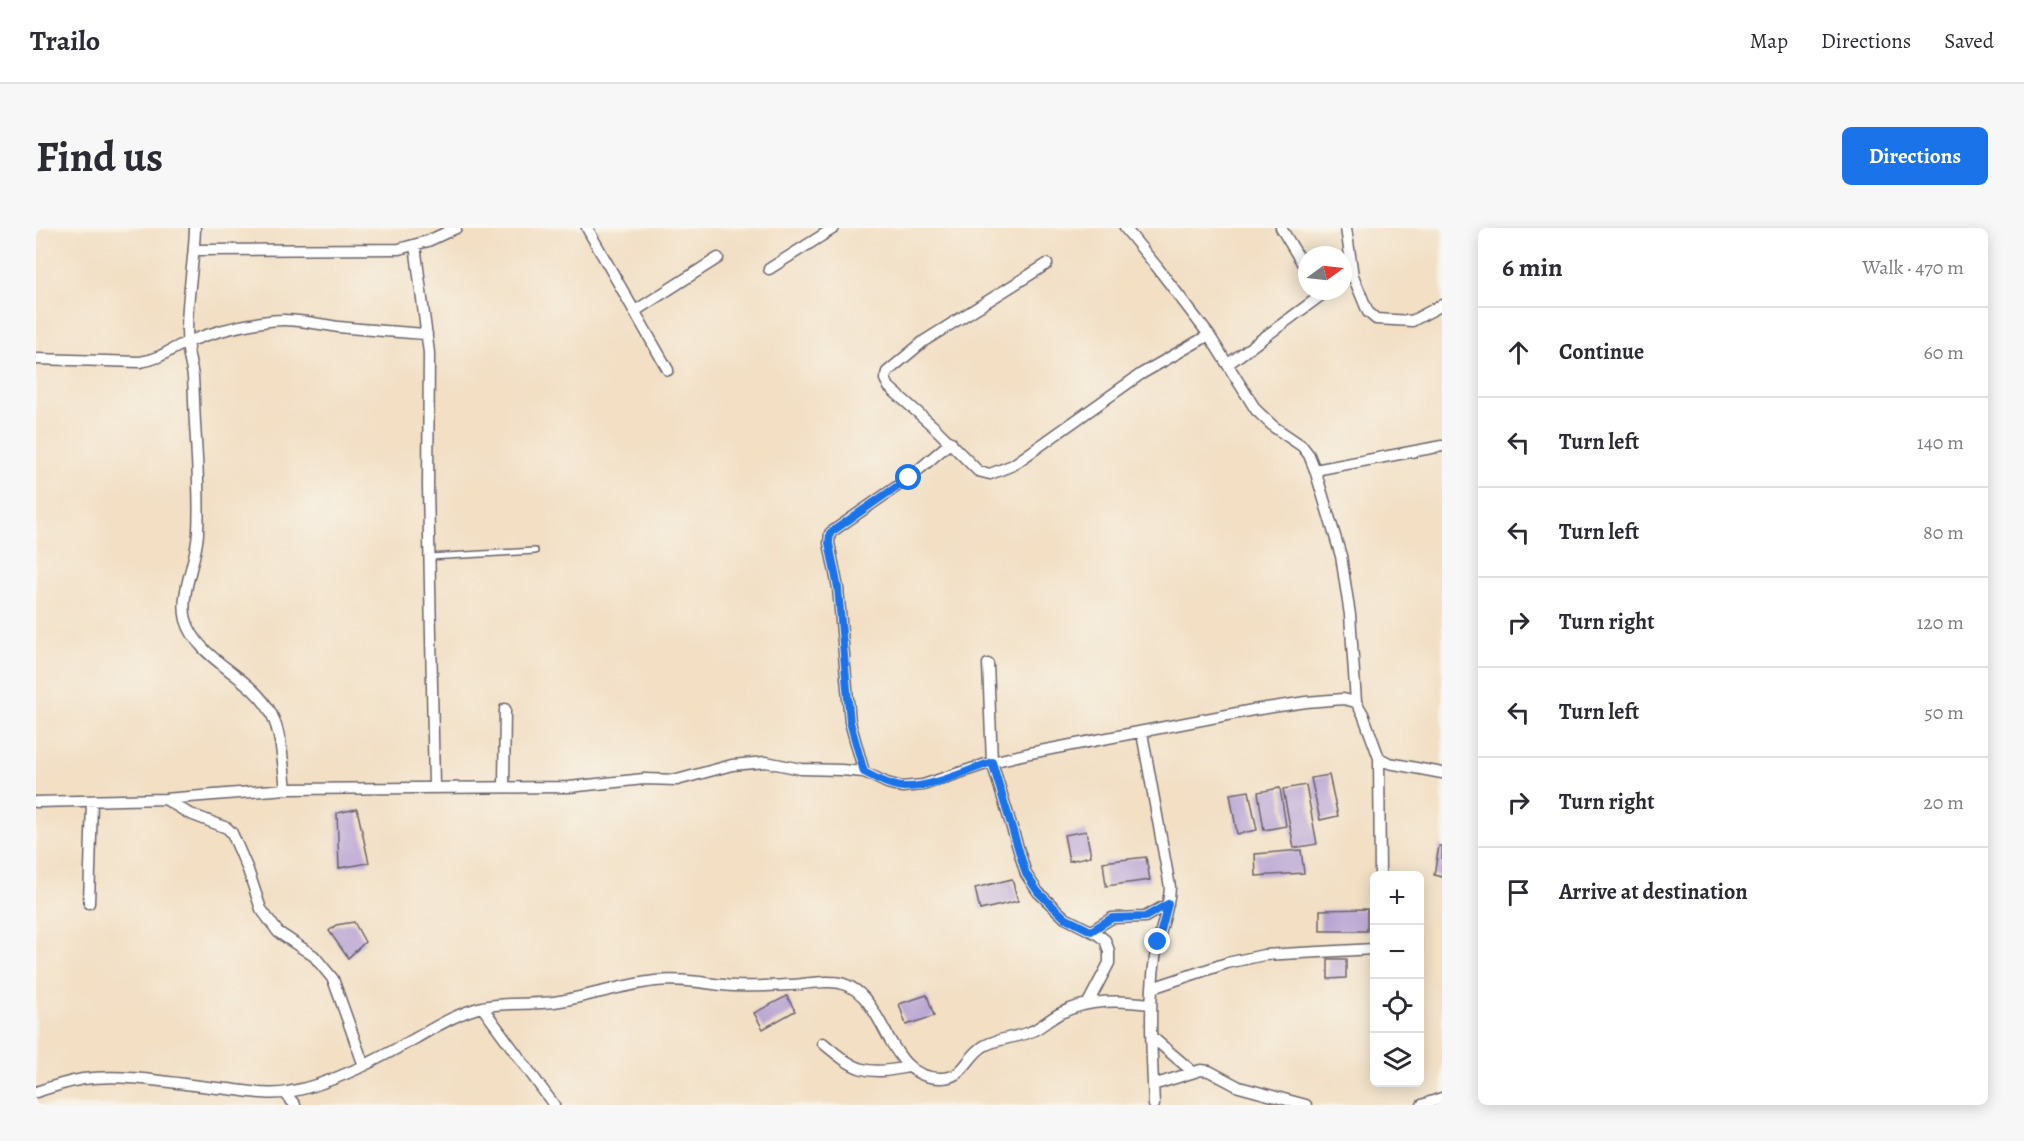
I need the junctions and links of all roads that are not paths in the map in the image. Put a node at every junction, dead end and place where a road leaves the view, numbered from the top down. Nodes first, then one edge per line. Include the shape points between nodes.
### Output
1 (195, 228) edge
2 (456, 228) edge
3 (587, 228) edge
4 (834, 228) edge
5 (1125, 228) edge
6 (1281, 228) edge
7 (1346, 228) edge
8 (415, 245) junction
9 (1347, 246) edge
10 (194, 250) junction
11 (1298, 256) edge
12 (718, 258) dead end
13 (1047, 264) dead end
14 (769, 268) dead end
15 (1352, 286) edge
16 (1312, 300) edge
17 (1442, 304) edge
18 (635, 311) junction
19 (427, 334) junction
20 (1209, 335) junction
21 (188, 342) junction
22 (36, 359) edge
23 (1228, 364) junction
24 (668, 370) dead end
25 (951, 442) junction
26 (1442, 446) edge
27 (1315, 470) junction
28 (536, 551) dead end
29 (429, 557) junction
30 (988, 664) dead end
31 (1356, 702) junction
32 (505, 709) dead end
33 (1142, 733) junction
34 (1379, 758) junction
35 (992, 762) junction
36 (864, 772) junction
37 (1442, 773) edge
38 (434, 786) junction
39 (504, 787) junction
40 (286, 789) junction
41 (165, 799) junction
42 (36, 802) edge
43 (92, 802) junction
44 (1380, 871) edge
45 (89, 903) dead end
46 (1168, 904) junction
47 (1091, 931) junction
48 (1370, 949) edge
49 (1152, 988) junction
50 (1088, 1004) junction
51 (1150, 1004) junction
52 (482, 1007) junction
53 (1152, 1037) junction
54 (823, 1043) dead end
55 (364, 1066) junction
56 (908, 1067) junction
57 (1193, 1072) junction
58 (1153, 1085) junction
59 (36, 1092) edge
60 (285, 1093) junction
61 (1442, 1098) edge
62 (1292, 1103) edge
63 (550, 1104) edge
64 (295, 1105) edge
65 (1154, 1105) edge
66 (1306, 1105) edge
67 (1422, 1105) edge

1 - 10 street
2 - 8 street
3 - 18 street
4 - 14 street
5 - 20 street
6 - 11 street
7 - 9 street
8 - 10 street via 385,250
8 - 19 street
10 - 21 street
12 - 18 street
13 - 25 street via 924,341 886,372 889,387
15 - 17 street via 1376,319 1412,321
16 - 23 street
18 - 24 street
19 - 21 street via 285,320 228,329
19 - 29 street
20 - 23 street
20 - 25 street via 1141,374 1013,465 990,474 978,471
21 - 22 street via 140,362
21 - 40 street via 193,376 198,533 185,591 186,621 205,651 252,688 271,714
23 - 27 street via 1256,410 1302,446
25 - 36 street via 909,478 830,533 850,722
26 - 27 street
27 - 31 street via 1341,556
28 - 29 lane
29 - 38 street
30 - 35 street
31 - 33 street via 1343,699 1253,710
31 - 34 street
32 - 39 street
33 - 35 street
33 - 46 street via 1169,876
34 - 37 street
34 - 44 street
35 - 36 street via 923,785 902,787
35 - 47 street via 1026,874 1065,918
36 - 39 street via 801,770 766,762 732,765 677,780
38 - 39 street
38 - 40 street
40 - 41 street
41 - 43 street
41 - 55 street via 232,833 261,909 278,932 314,956 333,979
42 - 43 street
43 - 45 street
46 - 47 street via 1145,917 1112,918
46 - 49 street via 1155,956
47 - 50 street via 1105,940 1109,963
48 - 49 street via 1264,955
49 - 51 street
50 - 51 street
50 - 56 street via 1060,1013 1031,1031 985,1045 954,1076 929,1076
51 - 53 street
52 - 55 street via 444,1021
52 - 56 street via 549,1003 657,981 734,986 832,981 850,984 864,995
52 - 63 street
53 - 57 street
53 - 58 street
54 - 56 street via 859,1069 882,1072
55 - 60 street
57 - 58 street
57 - 62 street via 1209,1071 1239,1086
58 - 65 street
59 - 60 street via 81,1080 108,1078
60 - 64 street
61 - 67 street
62 - 66 street

